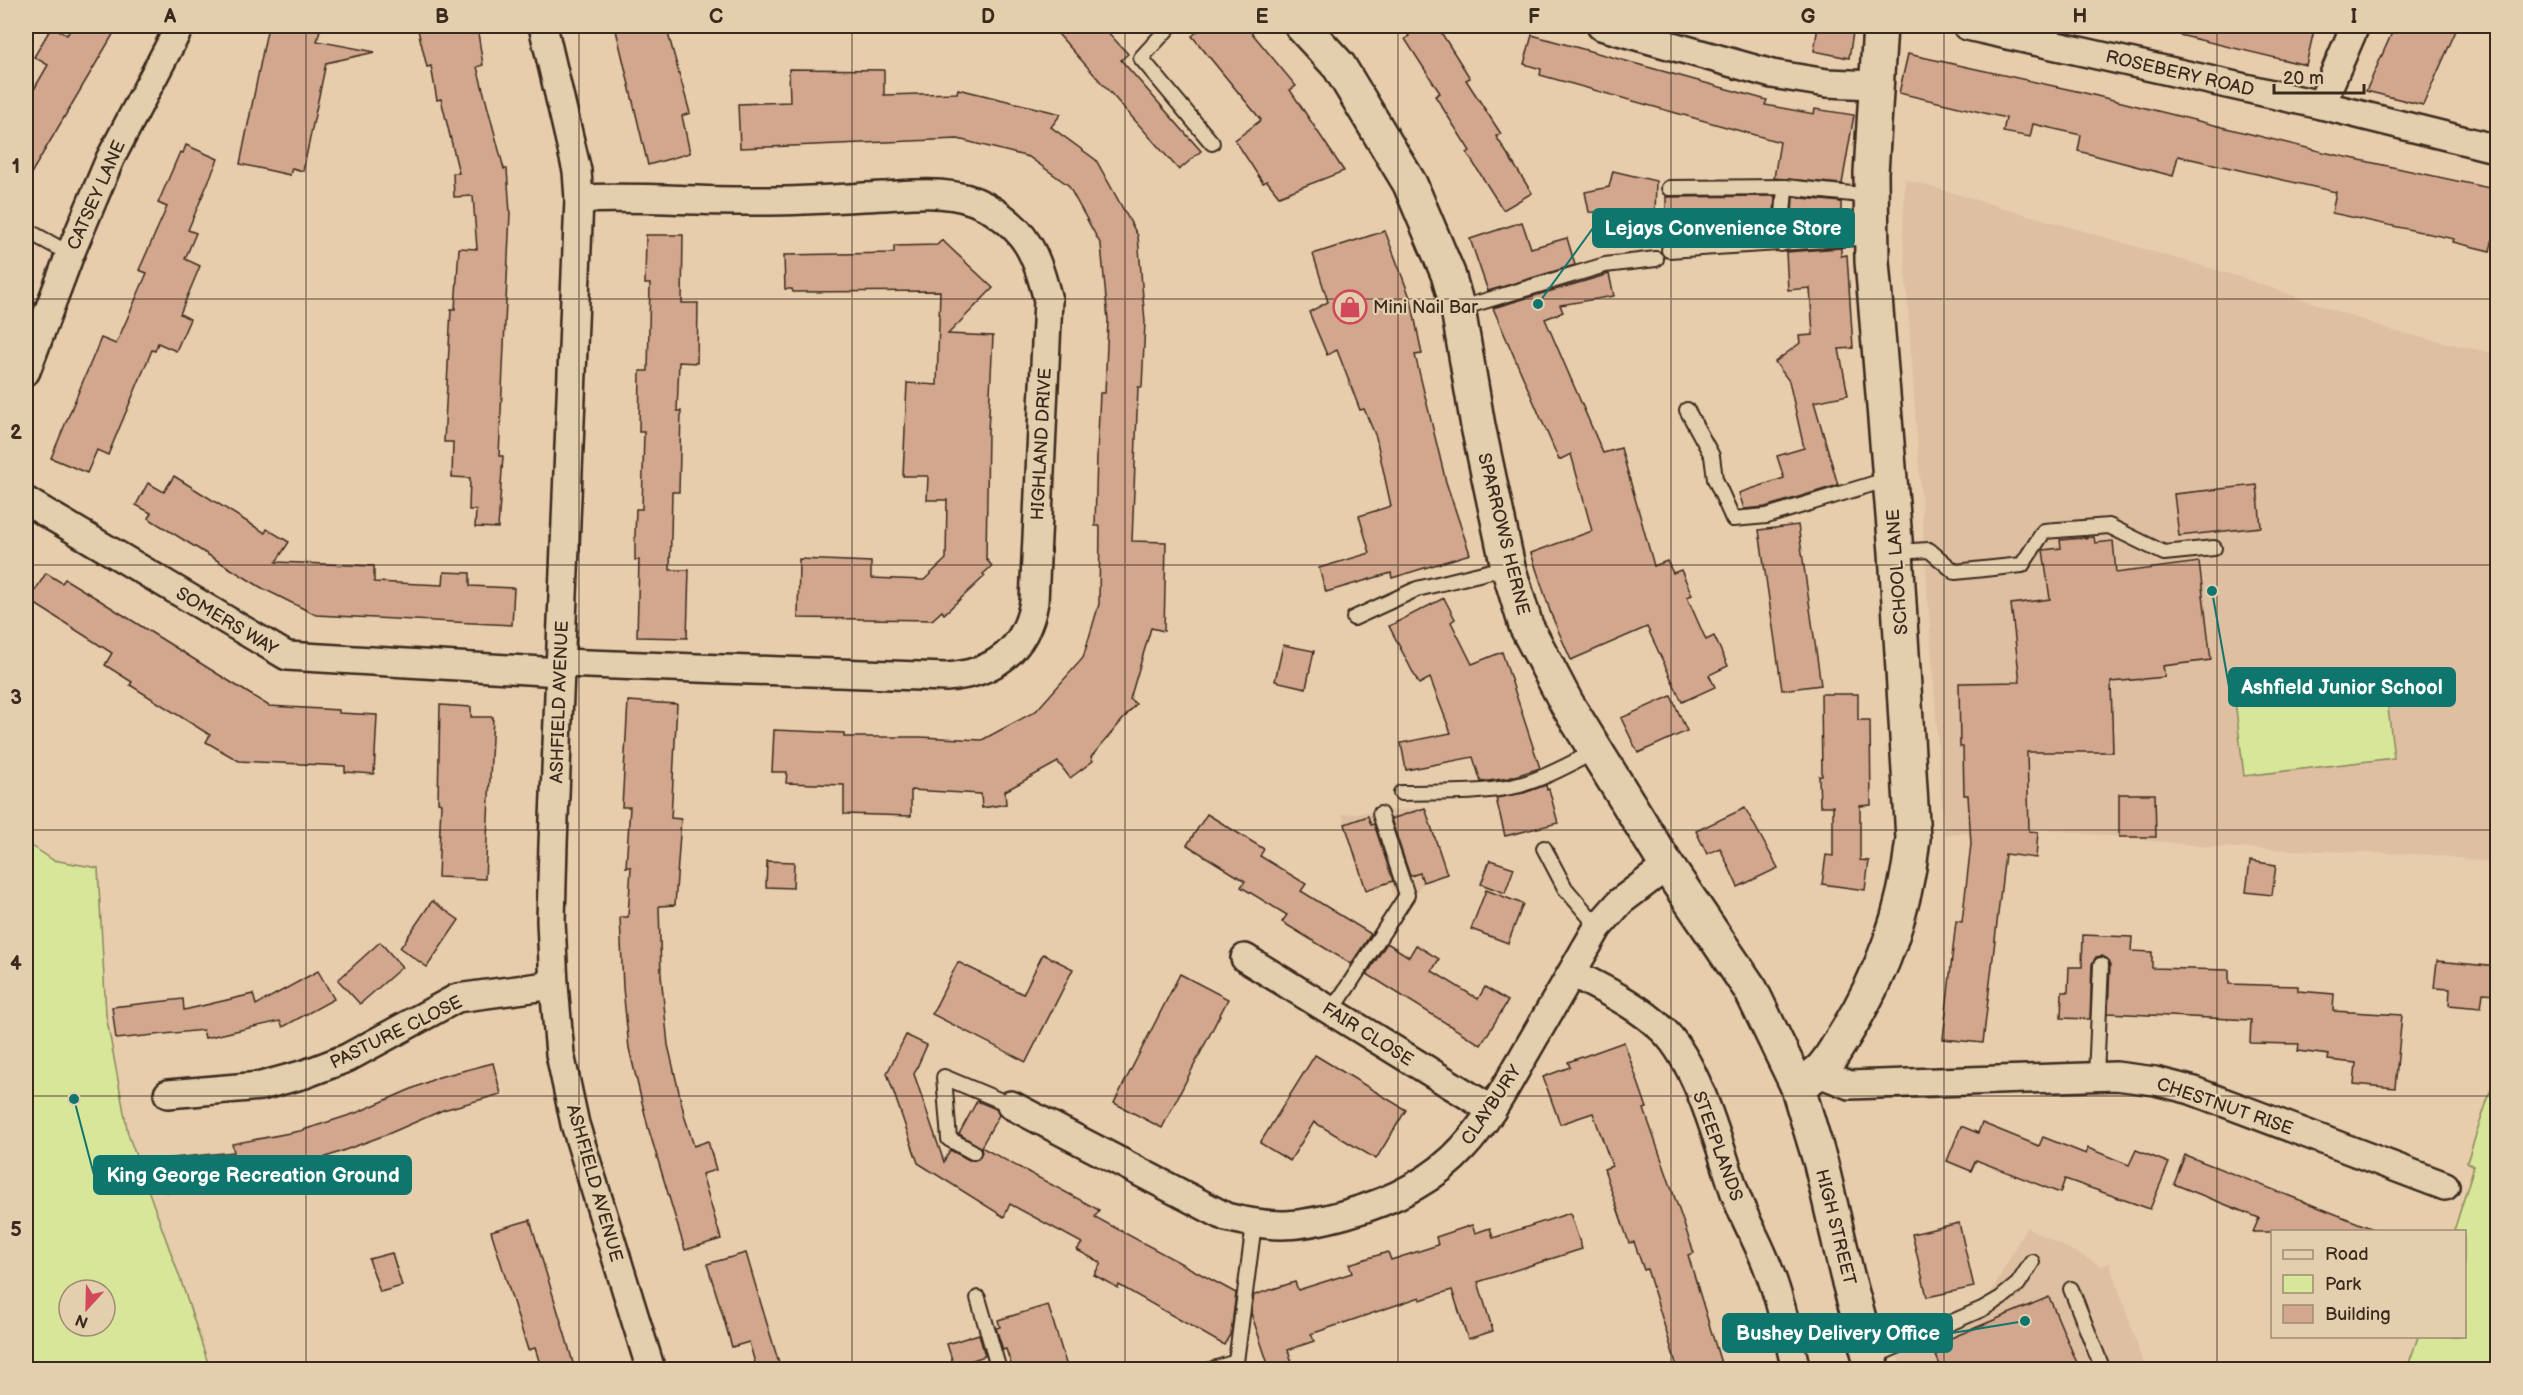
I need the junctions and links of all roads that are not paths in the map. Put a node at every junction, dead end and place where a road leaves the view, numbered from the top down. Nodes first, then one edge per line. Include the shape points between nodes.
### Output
1 (180, 26) edge
2 (543, 26) edge
3 (1170, 26) edge
4 (1302, 26) edge
5 (1601, 26) edge
6 (1880, 26) edge
7 (1967, 26) edge
8 (2355, 26) edge
9 (1875, 85) junction
10 (2321, 105) junction
11 (1212, 143) dead end
12 (2498, 149) edge
13 (1785, 187) junction
14 (1669, 188) dead end
15 (1871, 196) junction
16 (579, 199) junction
17 (26, 230) edge
18 (1872, 237) junction
19 (1781, 244) junction
20 (1669, 250) dead end
21 (70, 254) junction
22 (1656, 259) dead end
23 (1458, 309) junction
24 (26, 371) edge
25 (1688, 410) dead end
26 (1891, 478) junction
27 (26, 501) edge
28 (2214, 548) dead end
29 (1896, 552) junction
30 (1508, 567) junction
31 (1354, 618) dead end
32 (560, 668) junction
33 (1596, 751) junction
34 (1401, 793) dead end
35 (1380, 814) dead end
36 (1544, 848) dead end
37 (1666, 866) junction
38 (1598, 927) junction
39 (1245, 958) dead end
40 (2101, 965) dead end
41 (1572, 973) junction
42 (555, 985) junction
43 (1332, 1011) junction
44 (2096, 1076) junction
45 (1808, 1079) junction
46 (168, 1094) dead end
47 (1011, 1105) joint
48 (1492, 1110) junction
49 (973, 1152) dead end
50 (2445, 1186) dead end
51 (1254, 1224) junction
52 (2032, 1262) dead end
53 (2070, 1289) dead end
54 (978, 1298) dead end
55 (1872, 1364) edge
56 (651, 1370) edge
57 (999, 1370) edge
58 (1210, 1370) edge
59 (1796, 1370) edge
60 (2103, 1370) edge

1 - 21 street, CATSEY LANE via 110,159
2 - 16 street, ASHFIELD AVENUE via 577,171
3 - 11 lane via 1141,58
4 - 23 main road, SPARROWS HERNE via 1339,66 1410,184 1445,265
5 - 9 street via 1772,74 1827,83
6 - 9 main road, SCHOOL LANE
7 - 10 street, ROSEBERY ROAD
8 - 10 street
9 - 15 main road, SCHOOL LANE
10 - 12 street, ROSEBERY ROAD
13 - 14 lane
13 - 15 lane
13 - 19 lane
15 - 18 main road, SCHOOL LANE
16 - 32 street, ASHFIELD AVENUE
16 - 32 street, HIGHLAND DRIVE via 770,201 958,196 1009,221 1024,237 1037,260 1048,300 1034,602 1021,639 1006,657 966,676 946,677
17 - 21 lane
18 - 19 lane
18 - 26 main road, SCHOOL LANE
19 - 20 lane
21 - 24 street, CATSEY LANE
22 - 23 lane via 1605,265
23 - 30 main road, SPARROWS HERNE
25 - 26 lane via 1712,456 1715,479 1733,519 1767,516
26 - 29 main road, SCHOOL LANE
27 - 32 street, SOMERS WAY via 287,656
28 - 29 lane via 2164,553 2109,526 2044,531 2022,565 1955,572 1929,550
29 - 45 main road, SCHOOL LANE via 1912,797 1909,877 1887,953 1857,1014
30 - 31 lane via 1417,590
30 - 33 main road, SPARROWS HERNE via 1526,626
32 - 42 street, ASHFIELD AVENUE via 551,921
33 - 34 lane via 1513,787
33 - 37 main road, SPARROWS HERNE
35 - 43 lane via 1407,896
36 - 38 lane via 1565,888
37 - 38 street, CLAYBURY via 1621,901
37 - 45 main road, SPARROWS HERNE
38 - 41 street, CLAYBURY
39 - 43 street, FAIR CLOSE
40 - 44 lane
41 - 48 street, CLAYBURY
41 - 59 street, STEEPLANDS via 1637,1010 1664,1031 1681,1052 1768,1268
42 - 46 street, PASTURE CLOSE via 457,998 347,1058 305,1074 261,1086
42 - 56 street, ASHFIELD AVENUE via 560,1054 576,1124
43 - 48 street, FAIR CLOSE
44 - 45 street, CHESTNUT RISE via 1849,1085
44 - 50 street, CHESTNUT RISE via 2155,1081 2191,1090
45 - 55 main road, HIGH STREET via 1821,1164 1846,1275
47 - 49 lane via 944,1077 949,1139
47 - 51 street, CLAYBURY via 1226,1217
48 - 51 street, CLAYBURY via 1463,1148 1433,1174 1394,1198 1308,1225
51 - 58 lane via 1236,1362
52 - 55 lane via 2018,1284 1992,1304
53 - 60 lane
54 - 57 lane

